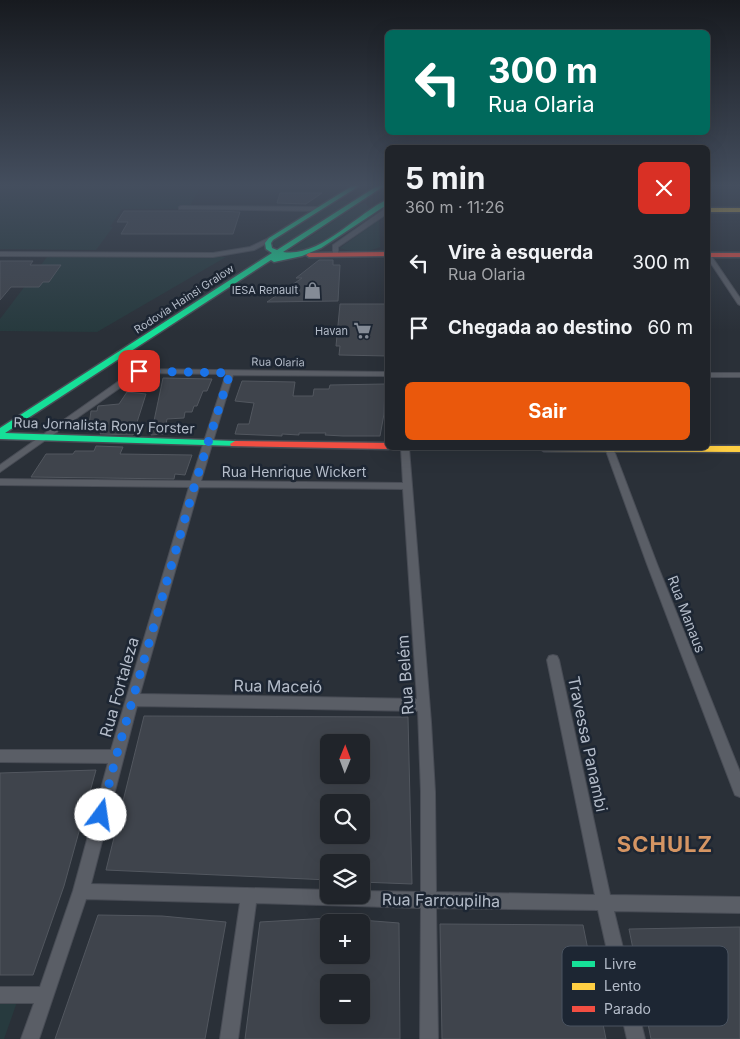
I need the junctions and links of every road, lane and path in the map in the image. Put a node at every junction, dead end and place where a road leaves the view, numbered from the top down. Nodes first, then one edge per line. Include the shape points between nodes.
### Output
1 (287, 234) edge
2 (292, 234) edge
3 (339, 234) edge
4 (349, 234) edge
5 (272, 246) junction
6 (0, 254) edge
7 (335, 254) junction
8 (385, 254) edge
9 (300, 255) junction
10 (710, 255) edge
11 (740, 255) edge
12 (710, 258) edge
13 (243, 276) junction
14 (740, 303) edge
15 (230, 373) junction
16 (385, 374) edge
17 (710, 375) edge
18 (740, 375) edge
19 (0, 434) edge
20 (44, 439) junction
21 (207, 444) junction
22 (385, 446) edge
23 (710, 449) edge
24 (740, 449) edge
25 (405, 450) edge
26 (610, 450) edge
27 (0, 469) edge
28 (0, 482) edge
29 (195, 484) junction
30 (407, 486) junction
31 (553, 660) dead end
32 (132, 700) junction
33 (424, 705) junction
34 (0, 756) edge
35 (116, 757) junction
36 (740, 790) edge
37 (81, 892) junction
38 (249, 896) junction
39 (428, 900) junction
40 (604, 902) junction
41 (740, 905) edge
42 (614, 946) edge
43 (0, 995) edge
44 (46, 995) junction
45 (633, 1026) edge
46 (30, 1039) edge
47 (229, 1039) edge
48 (429, 1039) edge
49 (636, 1039) edge

1 - 5 street
2 - 5 street
3 - 9 street via 316,250
4 - 7 street via 335,246
5 - 6 street via 214,255
5 - 9 street
5 - 13 street
7 - 8 street
7 - 9 street
9 - 13 street via 274,260
10 - 11 street
12 - 14 street
13 - 19 street, Rodovia Hainsi Gralow
15 - 16 street, Rua Olaria
15 - 20 street, Rua Olaria via 139,371
15 - 21 street, Rua Fortaleza
17 - 18 street
19 - 20 street, Rua Jornalista Rony Forster
20 - 21 street, Rua Jornalista Rony Forster
20 - 27 street
21 - 22 street, Rua Jornalista Rony Forster
21 - 29 street, Rua Fortaleza
23 - 24 street
25 - 30 street, Rua Belém
26 - 36 street, Rua Manaus
28 - 29 street, Rua Henrique Wickert
29 - 30 street, Rua Henrique Wickert
29 - 32 street, Rua Fortaleza
30 - 33 street, Rua Belém
31 - 40 street, Travessa Panambi
32 - 33 street, Rua Maceió
32 - 35 street, Rua Fortaleza
33 - 39 street, Rua Belém
34 - 35 street
35 - 37 street, Rua Fortaleza
37 - 38 street, Rua Farroupilha
37 - 44 street, Rua Fortaleza
38 - 39 street, Rua Farroupilha
38 - 47 street
39 - 40 street, Rua Farroupilha
39 - 48 street, Rua Belém
40 - 41 street, Rua Farroupilha
40 - 42 street, Travessa Panambi
43 - 44 street
44 - 46 street, Rua Fortaleza
45 - 49 street, Travessa Panambi

